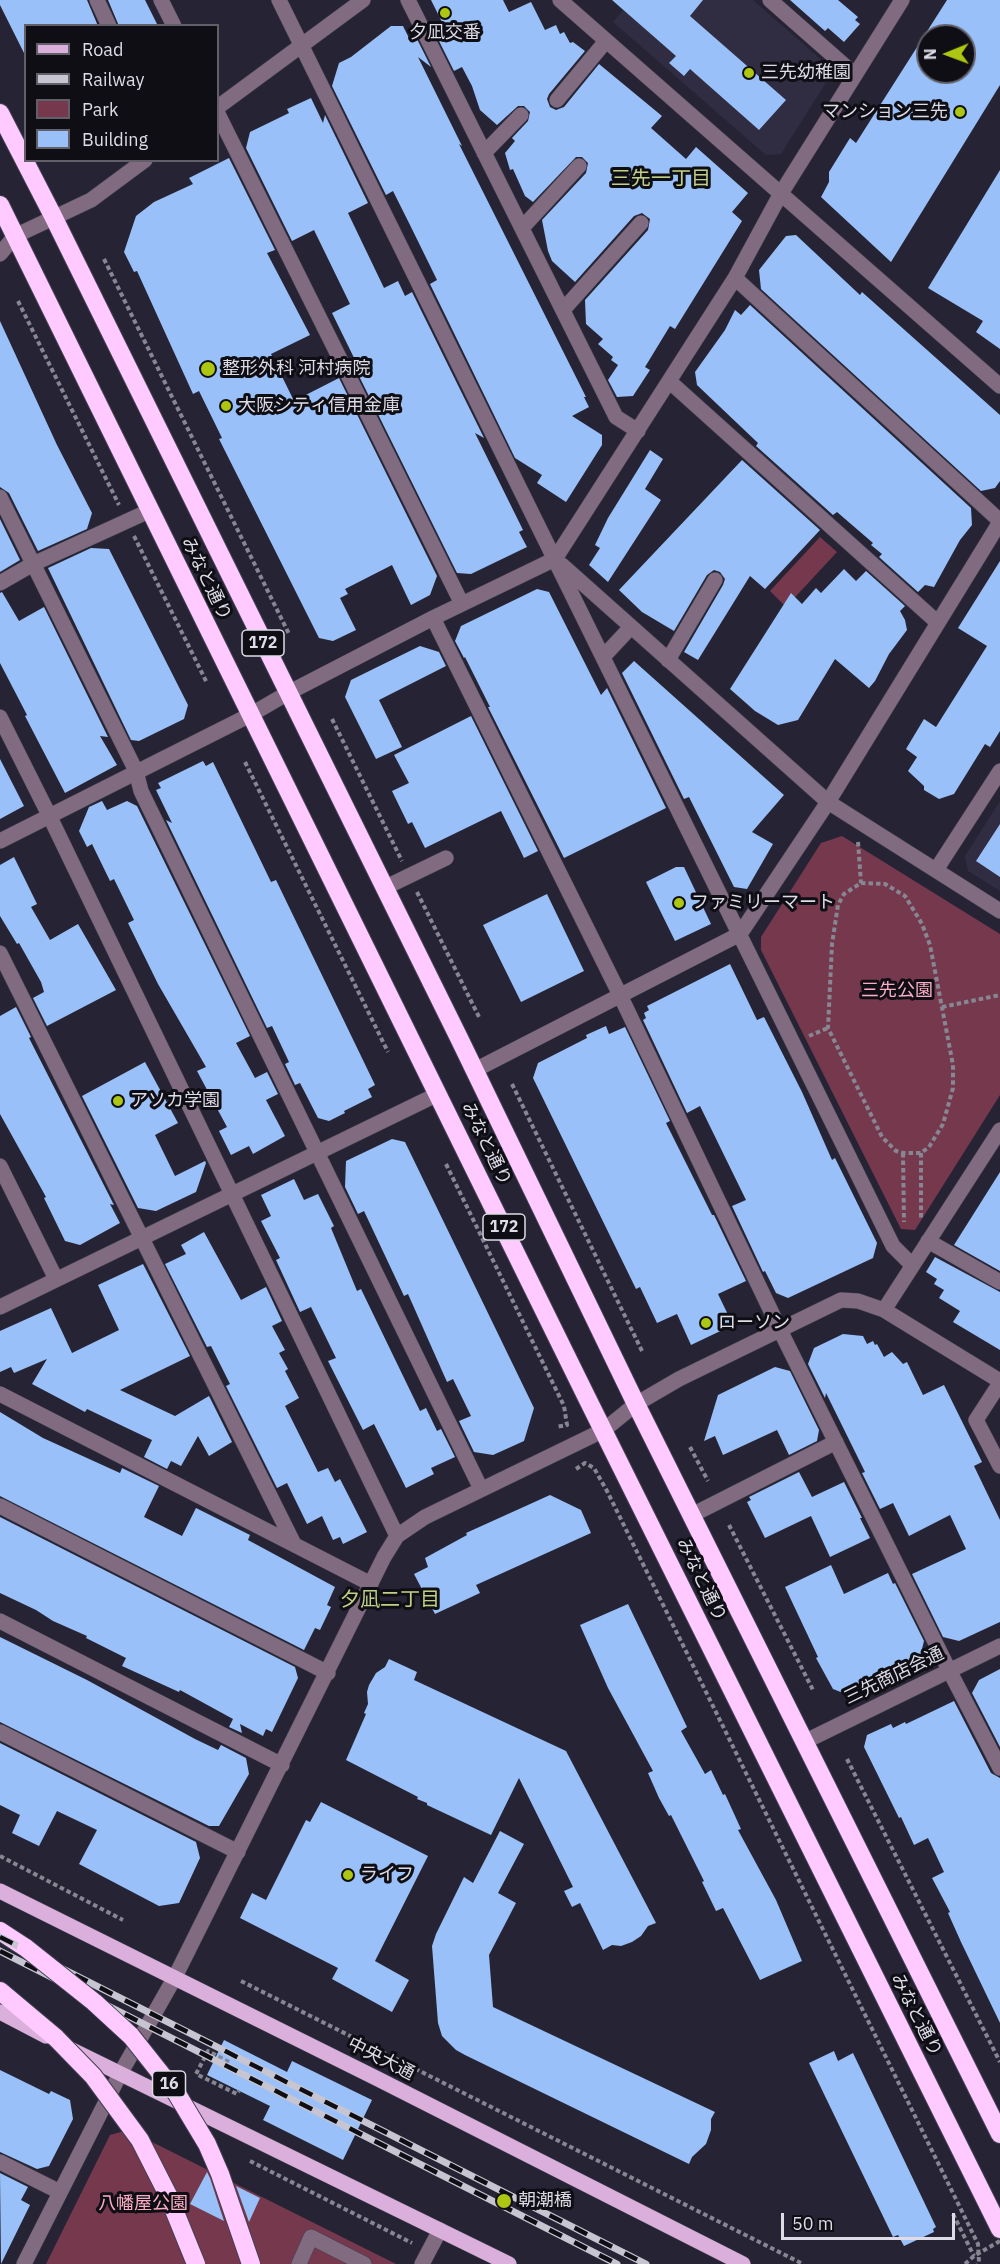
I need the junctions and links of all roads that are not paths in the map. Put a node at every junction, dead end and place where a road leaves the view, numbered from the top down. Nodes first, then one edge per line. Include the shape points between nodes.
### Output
1 (96, 0) edge
2 (161, 0) edge
3 (279, 0) edge
4 (363, 0) edge
5 (408, 0) edge
6 (560, 0) edge
7 (770, 0) edge
8 (902, 0) edge
9 (108, 24) edge
10 (173, 24) edge
11 (606, 41) junction
12 (301, 45) junction
13 (854, 74) junction
14 (557, 100) dead end
15 (219, 106) edge
16 (0, 113) edge
17 (521, 115) dead end
18 (219, 116) edge
19 (484, 153) junction
20 (24, 160) edge
21 (25, 162) edge
22 (142, 162) edge
23 (579, 166) dead end
24 (780, 195) junction
25 (0, 205) edge
26 (53, 216) junction
27 (641, 223) dead end
28 (522, 228) junction
29 (15, 236) junction
30 (0, 254) edge
31 (735, 278) junction
32 (563, 310) junction
33 (1000, 365) edge
34 (669, 381) junction
35 (996, 382) edge
36 (638, 431) junction
37 (0, 497) edge
38 (149, 511) junction
39 (1000, 521) edge
40 (555, 559) junction
41 (33, 564) junction
42 (715, 580) dead end
43 (0, 583) edge
44 (462, 604) junction
45 (433, 618) junction
46 (938, 623) junction
47 (631, 627) junction
48 (603, 657) junction
49 (668, 660) junction
50 (288, 693) junction
51 (250, 715) junction
52 (0, 717) edge
53 (136, 771) junction
54 (1000, 771) edge
55 (828, 802) junction
56 (50, 815) junction
57 (0, 841) edge
58 (446, 858) dead end
59 (936, 870) junction
60 (384, 888) junction
61 (1000, 910) edge
62 (740, 934) junction
63 (0, 953) edge
64 (620, 995) junction
65 (475, 1070) junction
66 (438, 1094) junction
67 (998, 1138) edge
68 (317, 1154) junction
69 (0, 1166) edge
70 (232, 1194) junction
71 (924, 1235) junction
72 (141, 1238) junction
73 (912, 1265) junction
74 (56, 1279) junction
75 (1000, 1282) edge
76 (0, 1306) edge
77 (884, 1310) junction
78 (780, 1330) junction
79 (1000, 1382) edge
80 (0, 1394) edge
81 (636, 1404) junction
82 (604, 1430) junction
83 (836, 1442) junction
84 (1000, 1466) edge
85 (482, 1489) junction
86 (0, 1506) edge
87 (692, 1515) junction
88 (397, 1536) junction
89 (294, 1544) junction
90 (371, 1584) junction
91 (0, 1622) edge
92 (1000, 1646) edge
93 (949, 1670) junction
94 (328, 1673) junction
95 (0, 1732) edge
96 (806, 1741) junction
97 (282, 1764) junction
98 (1000, 1768) edge
99 (238, 1852) junction
100 (0, 1891) edge
101 (0, 1931) edge
102 (175, 1977) junction
103 (0, 1991) edge
104 (0, 2012) edge
105 (120, 2074) junction
106 (1000, 2134) edge
107 (0, 2162) edge
108 (60, 2192) junction
109 (1000, 2229) edge
110 (440, 2230) junction
111 (24, 2264) edge
112 (196, 2264) edge
113 (251, 2264) edge
114 (299, 2264) edge
115 (364, 2264) edge
116 (422, 2264) edge
117 (509, 2264) edge
118 (743, 2264) edge

1 - 9 street
2 - 10 street
3 - 12 street
4 - 12 street
5 - 19 street
6 - 11 street
7 - 13 street
8 - 13 street
11 - 14 street
11 - 24 street
12 - 15 street
12 - 40 street
13 - 24 street
16 - 20 highway, みなと通り / 172
17 - 19 street
18 - 44 street
19 - 28 street
21 - 26 highway, みなと通り / 172
22 - 26 street via 91,200
23 - 28 street
24 - 31 street
24 - 35 street
25 - 29 highway, みなと通り / 172
26 - 29 street
26 - 50 highway, みなと通り / 172
27 - 32 street
28 - 32 street
29 - 30 street
29 - 38 highway, みなと通り / 172
31 - 34 street
31 - 39 street
32 - 36 street via 616,417
33 - 35 street
34 - 36 street
34 - 46 street
36 - 40 street
37 - 41 street
38 - 41 street
38 - 51 highway, みなと通り / 172
39 - 46 street
40 - 44 street
40 - 47 street
40 - 48 street
41 - 43 street
41 - 53 street
42 - 49 street
44 - 45 street
45 - 50 street
45 - 64 street
46 - 55 street
47 - 48 street
47 - 49 street
48 - 62 street
49 - 55 street
50 - 51 street
50 - 60 highway, みなと通り / 172
51 - 53 street
51 - 66 highway, みなと通り / 172
52 - 56 street
53 - 56 street
53 - 68 street via 141,791
54 - 59 street
55 - 59 street
55 - 62 street
56 - 57 street
56 - 70 street
58 - 60 street
59 - 61 street
60 - 65 highway, みなと通り / 172
62 - 64 street
62 - 73 street via 893,1246
63 - 72 street
64 - 65 street
64 - 78 street
65 - 81 highway, みなと通り / 172
66 - 68 street
66 - 82 highway, みなと通り / 172
67 - 71 street
68 - 70 street
68 - 85 street
69 - 74 street
70 - 72 street
70 - 88 street
71 - 73 street
71 - 75 street
72 - 74 street
72 - 89 street
73 - 77 street
74 - 76 street
77 - 78 street via 841,1300
77 - 79 street
78 - 81 street
78 - 83 street
79 - 84 street via 976,1420
80 - 89 street
81 - 82 street
81 - 87 highway, みなと通り / 172
82 - 85 street
82 - 109 highway, みなと通り / 172
83 - 87 street
83 - 93 street
85 - 88 street via 425,1517
86 - 94 street
87 - 96 highway, みなと通り / 172
88 - 90 street
89 - 90 street
90 - 94 street
91 - 97 street
92 - 93 street, 三先商店会通
93 - 96 street, 三先商店会通
93 - 98 street
94 - 97 street
95 - 99 street
96 - 106 highway, みなと通り / 172
97 - 99 street
99 - 102 street
100 - 102 main road, 中央大通
101 - 113 highway, 16, bridge via 94,2002 154,2062 207,2144
102 - 105 street
102 - 118 main road, 中央大通
103 - 112 highway, bridge via 56,2038 119,2110 140,2140 168,2195
104 - 105 main road
105 - 108 street
105 - 110 main road
107 - 108 street
108 - 111 street
110 - 116 street
110 - 117 main road
114 - 115 street via 311,2236

